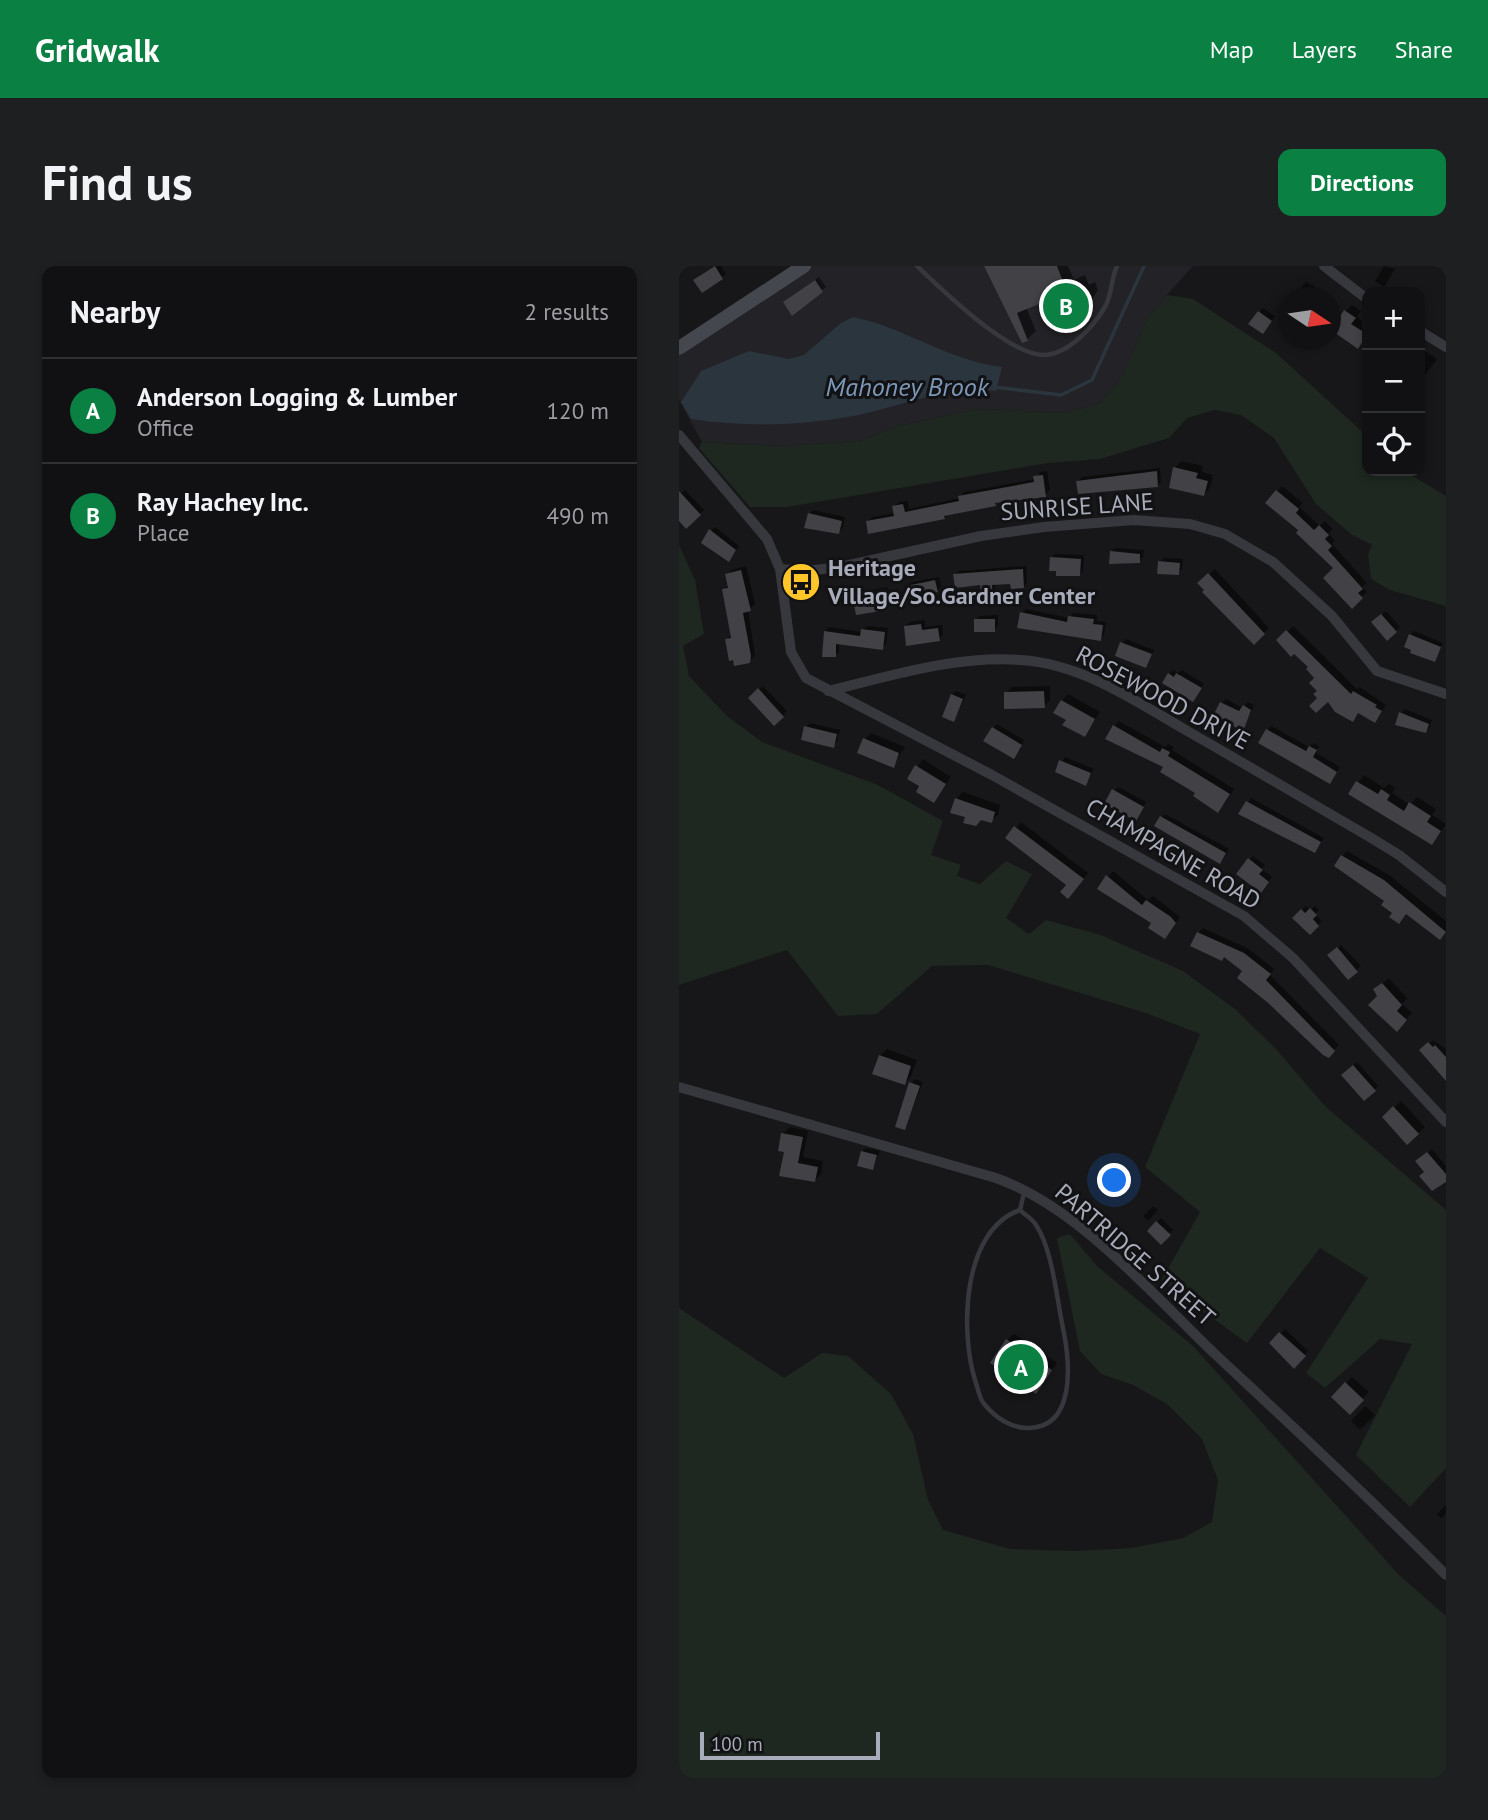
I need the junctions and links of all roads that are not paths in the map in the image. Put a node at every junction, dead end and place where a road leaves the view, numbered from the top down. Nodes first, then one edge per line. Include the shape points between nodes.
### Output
1 (804, 266) edge
2 (917, 266) edge
3 (1117, 266) edge
4 (1324, 266) edge
5 (1362, 295) edge
6 (1425, 334) edge
7 (1446, 347) edge
8 (679, 348) edge
9 (679, 435) edge
10 (780, 569) junction
11 (828, 691) junction
12 (1446, 694) edge
13 (1446, 892) edge
14 (679, 1087) edge
15 (1446, 1122) edge
16 (1024, 1188) junction
17 (1020, 1210) junction
18 (1446, 1575) edge

1 - 8 main road
2 - 3 lane via 969,314 1017,346 1040,355 1060,349 1093,325 1107,304
4 - 5 street
6 - 7 street
9 - 10 street, CHAMPAGNE ROAD via 762,532
10 - 11 street, CHAMPAGNE ROAD via 791,652 802,674
10 - 12 street, SUNRISE LANE via 840,567 981,536 1055,526 1134,520 1190,524 1225,534 1273,562 1332,616 1377,671
11 - 13 street, ROSEWOOD DRIVE via 985,660 1065,667 1128,697 1357,830
11 - 15 street, CHAMPAGNE ROAD via 992,775 1244,916 1293,957
14 - 16 street, PARTRIDGE STREET
16 - 17 lane
16 - 18 street, PARTRIDGE STREET via 1072,1221 1145,1287
17 - 17 lane via 997,1224 975,1269 966,1303 971,1365 982,1403 1002,1422 1042,1427 1058,1417 1063,1404 1067,1348 1047,1252 1036,1224

